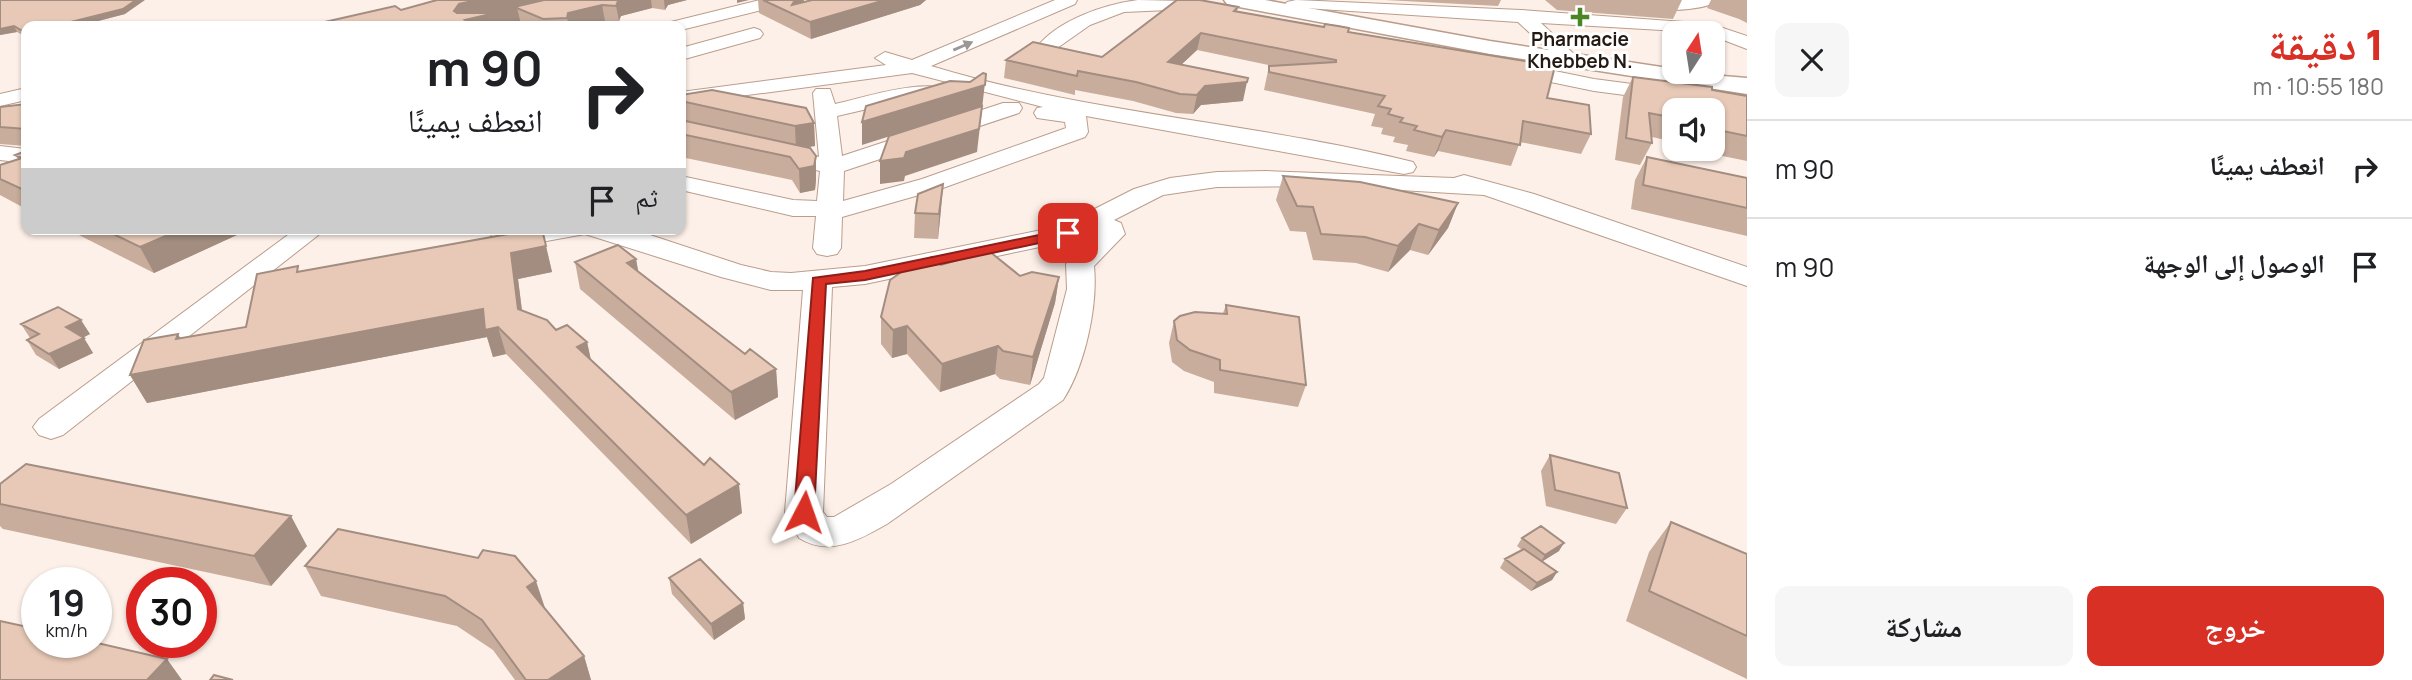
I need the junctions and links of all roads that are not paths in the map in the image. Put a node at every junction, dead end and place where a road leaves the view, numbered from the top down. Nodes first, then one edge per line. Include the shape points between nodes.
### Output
1 (780, 0) edge
2 (1037, 0) edge
3 (1069, 0) edge
4 (1234, 0) edge
5 (1262, 0) edge
6 (1504, 0) edge
7 (1710, 0) edge
8 (1302, 3) edge
9 (1662, 3) edge
10 (1525, 19) junction
11 (1696, 21) edge
12 (686, 24) edge
13 (1662, 26) edge
14 (1747, 26) edge
15 (1726, 28) edge
16 (754, 34) dead end
17 (1726, 35) edge
18 (1747, 43) edge
19 (1046, 47) edge
20 (686, 53) edge
21 (1564, 54) junction
22 (885, 58) junction
23 (912, 67) junction
24 (1662, 67) edge
25 (1726, 75) edge
26 (1747, 78) edge
27 (821, 81) junction
28 (686, 85) edge
29 (1747, 86) edge
30 (21, 95) edge
31 (686, 97) edge
32 (0, 100) edge
33 (1747, 104) edge
34 (1011, 108) junction
35 (826, 112) junction
36 (757, 150) edge
37 (0, 153) edge
38 (21, 155) edge
39 (832, 167) junction
40 (686, 184) edge
41 (1485, 188) junction
42 (829, 211) junction
43 (1096, 222) junction
44 (297, 235) edge
45 (540, 235) edge
46 (624, 235) edge
47 (470, 247) edge
48 (827, 248) dead end
49 (255, 273) junction
50 (300, 274) edge
51 (1747, 278) edge
52 (818, 281) junction
53 (51, 427) dead end

1 - 12 street
2 - 22 street
23 -> 3 street
4 - 29 main road via 1583,65
5 - 8 main road
6 - 10 street
7 - 9 street
8 - 10 street
8 - 21 main road
9 - 11 street
10 - 13 street
10 - 21 street
14 - 15 street
16 - 20 street
17 - 18 street
19 - 33 street via 1108,10 1177,5 1594,85
21 - 24 main road
22 - 23 street
22 - 28 street
23 - 27 street
23 - 41 street via 1019,95 1344,153
25 - 26 main road
27 - 31 street
27 - 35 street
30 - 32 street
34 - 35 street via 971,94 915,92
34 - 39 street
34 - 42 street via 1076,117 1077,132 875,202
35 - 39 street
36 - 39 street
37 - 38 street
39 - 42 street
40 - 42 street via 793,208
41 - 43 street via 1339,178 1220,178 1153,191
41 - 51 street
42 - 48 street
43 - 52 street via 1068,233
43 - 52 street via 1112,229 1112,234 1080,264 1082,289 1060,378 1051,392 891,502 832,533 809,525 804,512
44 - 49 street
45 - 47 street
46 - 52 street via 771,281
49 - 50 street
49 - 53 street

